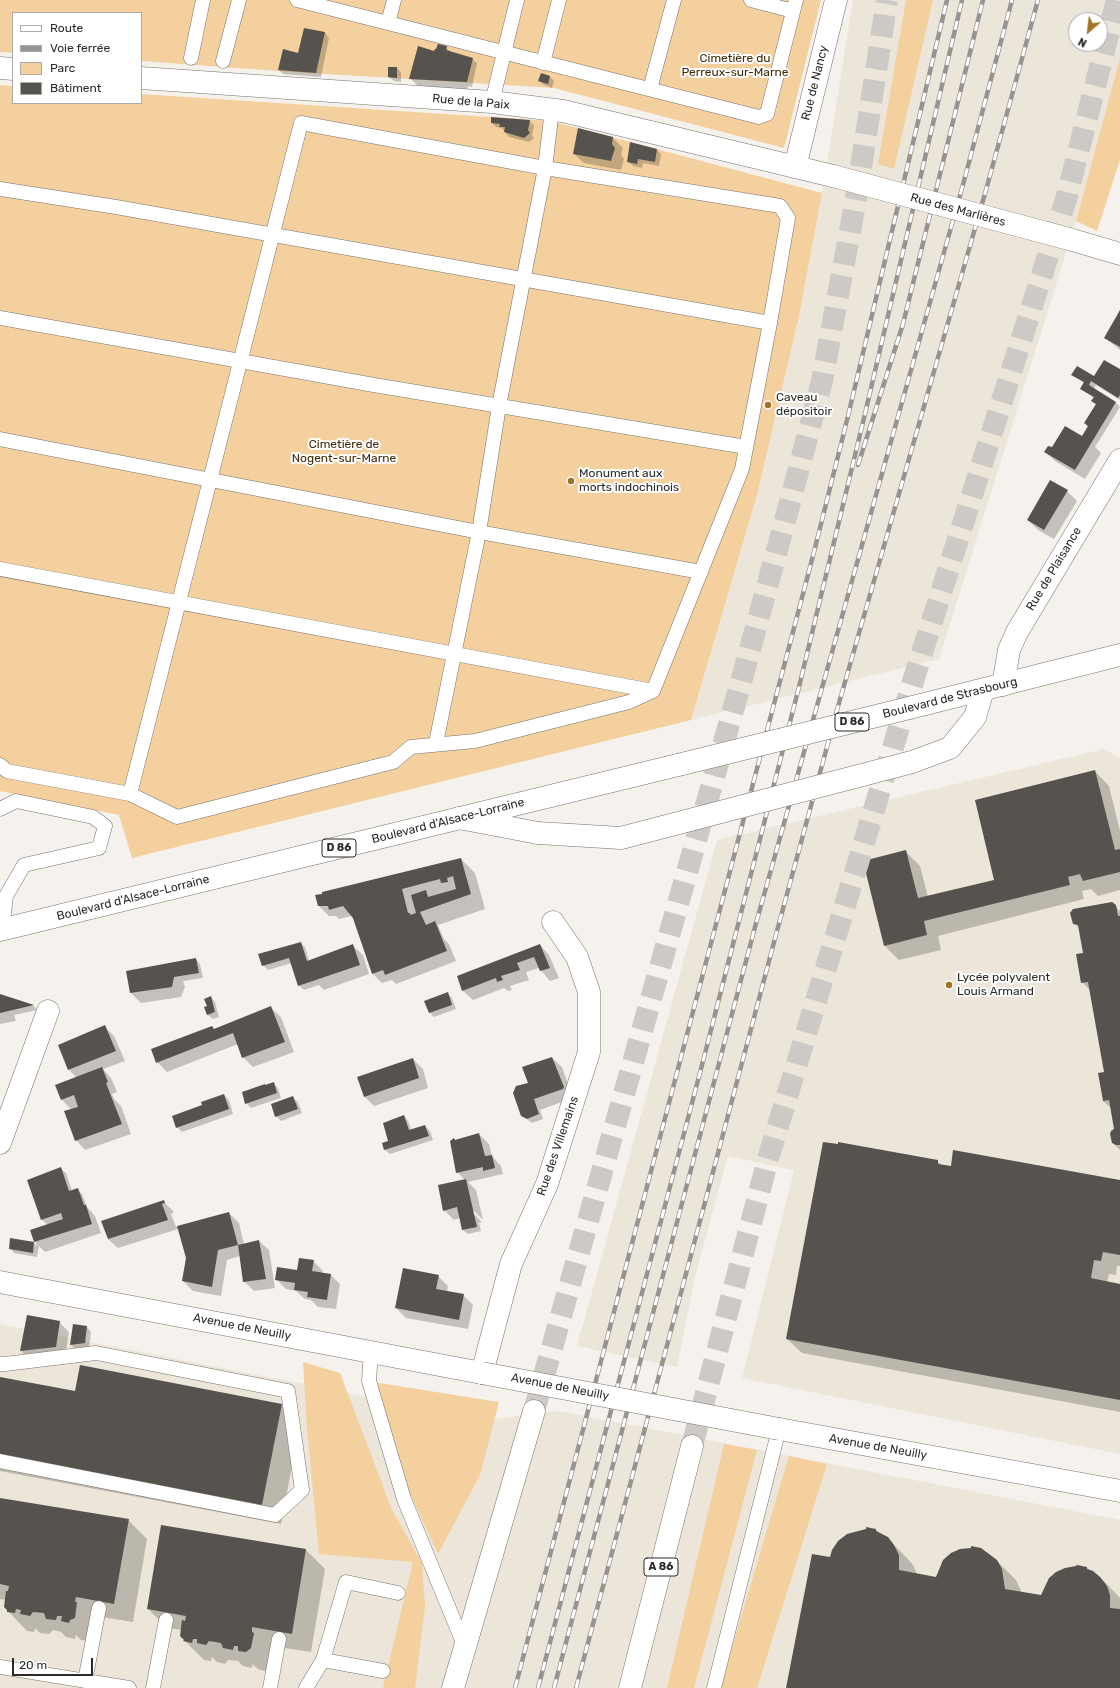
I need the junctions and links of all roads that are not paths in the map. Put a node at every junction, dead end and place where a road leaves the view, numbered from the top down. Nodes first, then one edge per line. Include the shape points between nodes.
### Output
1 (203, 0) edge
2 (239, 0) edge
3 (297, 0) edge
4 (394, 0) edge
5 (517, 0) edge
6 (559, 0) edge
7 (674, 0) edge
8 (751, 0) edge
9 (836, 0) edge
10 (320, 3) edge
11 (794, 5) edge
12 (388, 23) junction
13 (505, 53) junction
14 (191, 58) dead end
15 (223, 61) dead end
16 (543, 63) junction
17 (0, 68) edge
18 (12, 69) edge
19 (142, 78) edge
20 (650, 89) junction
21 (492, 102) junction
22 (552, 110) junction
23 (795, 167) junction
24 (545, 168) junction
25 (0, 189) edge
26 (272, 236) junction
27 (1120, 254) edge
28 (524, 280) junction
29 (0, 318) edge
30 (770, 323) junction
31 (240, 361) junction
32 (500, 406) junction
33 (0, 439) edge
34 (746, 447) junction
35 (1120, 460) edge
36 (211, 479) junction
37 (479, 532) junction
38 (0, 570) edge
39 (701, 572) junction
40 (179, 603) junction
41 (454, 654) junction
42 (1119, 660) edge
43 (1004, 685) junction
44 (983, 690) junction
45 (652, 691) junction
46 (780, 741) joint
47 (436, 744) junction
48 (0, 765) edge
49 (130, 794) junction
50 (0, 809) edge
51 (459, 818) junction
52 (553, 922) dead end
53 (1, 930) edge
54 (48, 1011) dead end
55 (0, 1143) edge
56 (0, 1282) edge
57 (371, 1351) junction
58 (0, 1364) edge
59 (482, 1373) junction
60 (534, 1411) tunnel mouth
61 (779, 1429) junction
62 (692, 1446) tunnel mouth
63 (0, 1461) edge
64 (1120, 1491) edge
65 (398, 1593) dead end
66 (99, 1608) dead end
67 (166, 1620) dead end
68 (279, 1638) dead end
69 (464, 1645) junction
70 (323, 1660) junction
71 (0, 1667) edge
72 (383, 1671) dead end
73 (85, 1681) junction
74 (104, 1686) edge
75 (129, 1688) edge
76 (153, 1688) edge
77 (270, 1688) edge
78 (306, 1688) edge
79 (452, 1688) edge
80 (630, 1688) edge
81 (714, 1688) edge

1 - 14 lane
2 - 15 lane
3 - 10 lane
4 - 12 lane
5 - 13 lane
6 - 16 lane
7 - 20 lane
8 - 11 lane
9 - 23 main road, Rue de Nancy
10 - 12 lane
11 - 20 lane via 767,114 759,117
12 - 13 lane
13 - 16 lane
13 - 21 lane
16 - 20 lane
17 - 18 main road
19 - 21 main road, Rue de la Paix
21 - 22 main road, Rue de la Paix
22 - 23 main road, Rue de la Paix
22 - 24 lane
23 - 27 main road, Rue des Marlières, bridge
24 - 26 lane via 301,123
24 - 28 lane
24 - 30 lane via 780,206 788,218
25 - 26 lane via 116,207
26 - 28 lane
26 - 31 lane
28 - 30 lane
28 - 32 lane
29 - 31 lane
30 - 34 lane
31 - 32 lane
31 - 36 lane
32 - 34 lane
32 - 37 lane
33 - 36 lane
34 - 39 lane via 742,469
35 - 43 main road, Rue de Plaisance via 1017,632 1009,650
36 - 37 lane
36 - 40 lane
37 - 39 lane
37 - 41 lane
38 - 40 lane
39 - 45 lane
40 - 41 lane
40 - 49 lane
41 - 45 lane
41 - 47 lane
42 - 43 main road, Boulevard de Strasbourg / D 86
43 - 44 main road, Boulevard de Strasbourg / D 86
44 - 46 main road, Boulevard de Strasbourg / D 86, bridge
44 - 51 main road, bridge via 975,717 950,748 912,762 621,838 538,833
45 - 47 lane via 629,702 475,741
46 - 51 main road, Boulevard d'Alsace-Lorraine / D 86, bridge
47 - 49 lane via 411,747 393,762 177,817
48 - 49 lane via 7,771
50 - 53 lane via 16,801 93,817 105,826 99,848 24,865 6,896
51 - 53 main road, Boulevard d'Alsace-Lorraine / D 86
52 - 59 main road, Rue des Villemains via 577,957 589,992 589,1052 547,1184 511,1264
54 - 55 main road
56 - 57 main road, Avenue de Neuilly
57 - 59 main road, Avenue de Neuilly
57 - 69 lane via 369,1381 404,1499
58 - 63 lane via 96,1353 288,1391 302,1490 275,1515
59 - 61 main road, Avenue de Neuilly, bridge
60 - 69 main road
61 - 64 main road, Avenue de Neuilly
61 - 81 lane
62 - 80 main road, A 86
65 - 70 lane via 346,1582
66 - 73 lane
67 - 76 lane
68 - 77 lane
69 - 79 main road
70 - 72 lane
70 - 78 lane
71 - 73 lane
73 - 74 lane
74 - 75 lane

